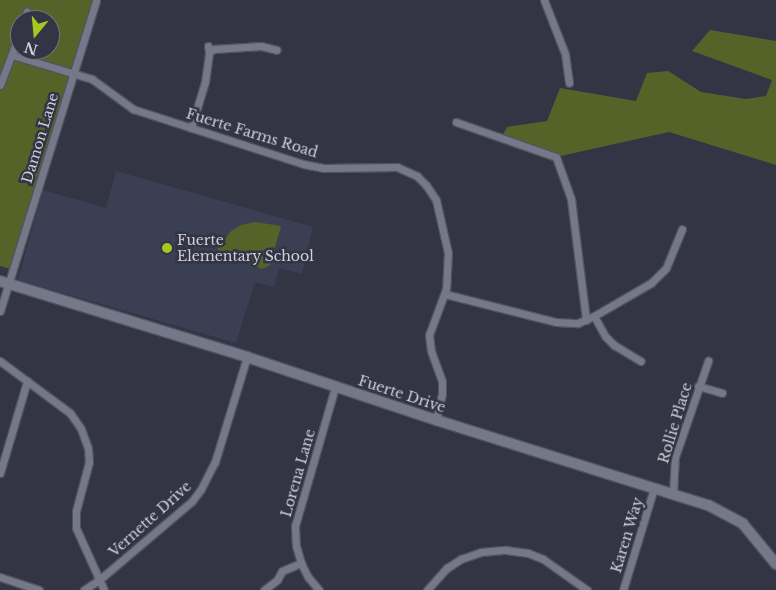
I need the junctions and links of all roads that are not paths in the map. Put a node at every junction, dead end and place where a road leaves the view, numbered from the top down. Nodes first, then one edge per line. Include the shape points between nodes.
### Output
1 (96, 0) edge
2 (544, 0) edge
3 (277, 50) dead end
4 (10, 60) edge
5 (29, 60) edge
6 (72, 73) junction
7 (569, 83) dead end
8 (0, 85) edge
9 (456, 122) dead end
10 (191, 128) junction
11 (682, 229) dead end
12 (4, 283) edge
13 (444, 294) junction
14 (0, 311) edge
15 (594, 316) junction
16 (586, 320) junction
17 (247, 357) junction
18 (641, 360) dead end
19 (0, 361) edge
20 (708, 361) dead end
21 (27, 381) junction
22 (698, 386) junction
23 (336, 387) junction
24 (722, 393) dead end
25 (436, 420) junction
26 (0, 473) edge
27 (654, 488) junction
28 (673, 494) junction
29 (301, 563) junction
30 (776, 564) edge
31 (0, 577) edge
32 (99, 580) junction
33 (39, 590) edge
34 (84, 590) edge
35 (104, 590) edge
36 (264, 590) edge
37 (319, 590) edge
38 (426, 590) edge
39 (587, 590) edge
40 (623, 590) edge

1 - 6 street, Damon Lane
2 - 7 street via 565,54
3 - 10 street via 261,46 209,49 206,82
4 - 8 street
5 - 6 street, Fuerte Farms Road
6 - 10 street, Fuerte Farms Road via 97,82 133,109
6 - 12 street, Damon Lane
9 - 16 street via 556,157 571,199
10 - 13 street, Fuerte Farms Road via 311,166 381,166 402,168 412,173 433,195 442,222 448,260
11 - 15 street via 663,272 651,284
12 - 14 street, Damon Lane
12 - 17 street, Fuerte Drive
13 - 16 street via 556,322
13 - 25 street, Fuerte Farms Road via 429,335 442,381
15 - 16 street
15 - 18 street via 610,340
17 - 23 street, Fuerte Drive
17 - 32 street, Vernette Drive via 215,462 202,489 192,502
19 - 21 street
20 - 22 street, Rollie Place
21 - 26 street
21 - 32 street via 70,413 84,435 89,455 88,469 75,522 77,534
22 - 24 street
22 - 28 street, Rollie Place via 675,457
23 - 25 street, Fuerte Drive
23 - 29 street, Lorena Lane via 296,520 295,539
25 - 27 street, Fuerte Drive
27 - 28 street, Fuerte Drive
27 - 40 street, Karen Way
28 - 30 street, Fuerte Drive via 708,505 743,524
29 - 36 street via 282,572 278,580
29 - 37 street, Lorena Lane
31 - 33 street
32 - 34 street, Vernette Drive
32 - 35 street
38 - 39 street via 447,568 461,559 481,552 506,550 543,559

